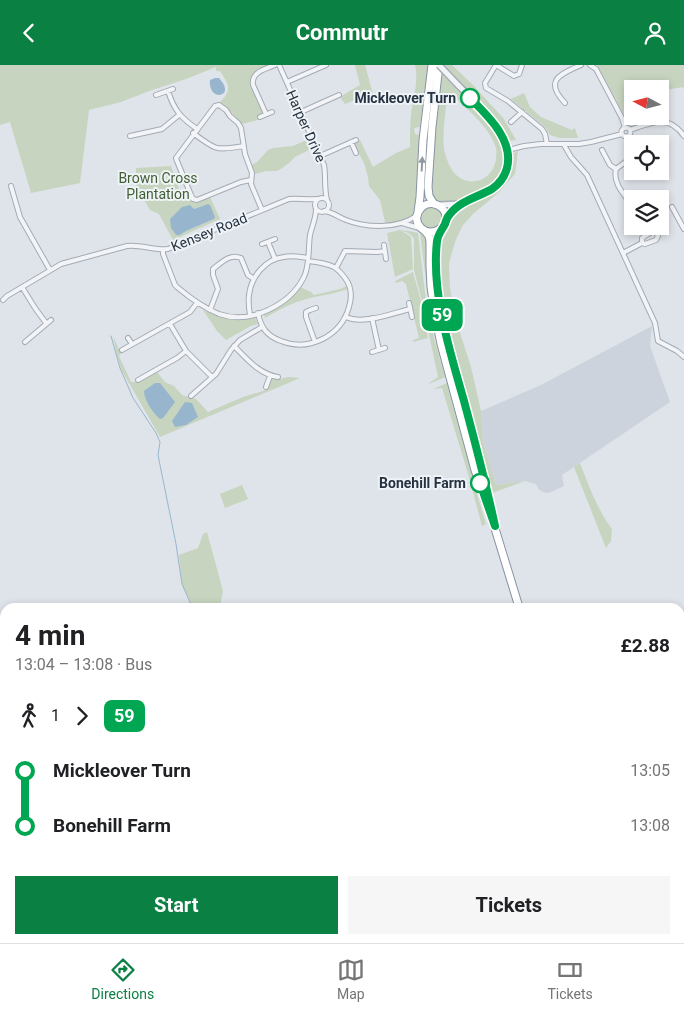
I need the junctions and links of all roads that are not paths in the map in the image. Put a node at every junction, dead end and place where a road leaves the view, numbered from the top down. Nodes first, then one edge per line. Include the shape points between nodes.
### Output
1 (275, 65) edge
2 (279, 65) edge
3 (326, 65) edge
4 (432, 65) edge
5 (439, 65) edge
6 (496, 65) edge
7 (522, 65) edge
8 (581, 65) edge
9 (590, 65) edge
10 (287, 82) junction
11 (173, 89) dead end
12 (168, 91) junction
13 (330, 93) dead end
14 (156, 95) dead end
15 (339, 95) dead end
16 (332, 98) junction
17 (565, 103) dead end
18 (272, 112) dead end
19 (522, 112) junction
20 (301, 113) junction
21 (266, 114) junction
22 (179, 115) junction
23 (260, 117) dead end
24 (511, 121) dead end
25 (669, 123) edge
26 (645, 125) edge
27 (625, 128) junction
28 (196, 129) junction
29 (630, 130) junction
30 (193, 133) junction
31 (622, 134) joint
32 (629, 135) edge
33 (130, 136) dead end
34 (684, 136) edge
35 (356, 140) dead end
36 (351, 142) junction
37 (547, 143) junction
38 (564, 145) junction
39 (244, 146) junction
40 (508, 150) junction
41 (602, 150) dead end
42 (356, 153) dead end
43 (320, 156) junction
44 (624, 163) edge
45 (616, 169) junction
46 (251, 181) junction
47 (11, 186) dead end
48 (324, 188) junction
49 (624, 194) edge
50 (318, 198) junction
51 (307, 200) junction
52 (328, 202) junction
53 (463, 203) junction
54 (436, 204) junction
55 (672, 207) dead end
56 (315, 208) junction
57 (262, 210) junction
58 (323, 212) junction
59 (418, 213) junction
60 (335, 214) junction
61 (315, 219) junction
62 (402, 223) junction
63 (444, 224) junction
64 (684, 229) edge
65 (424, 230) junction
66 (275, 239) dead end
67 (268, 242) junction
68 (642, 243) dead end
69 (262, 244) dead end
70 (384, 245) dead end
71 (163, 250) junction
72 (385, 251) junction
73 (623, 253) junction
74 (275, 259) junction
75 (386, 259) dead end
76 (308, 260) junction
77 (336, 268) junction
78 (50, 270) junction
79 (254, 279) junction
80 (22, 287) junction
81 (2, 300) dead end
82 (197, 303) junction
83 (409, 303) dead end
84 (316, 309) dead end
85 (410, 309) junction
86 (210, 310) junction
87 (258, 313) junction
88 (250, 315) junction
89 (346, 317) junction
90 (412, 317) dead end
91 (372, 318) junction
92 (51, 320) dead end
93 (46, 323) junction
94 (170, 323) junction
95 (262, 327) junction
96 (128, 338) dead end
97 (25, 342) dead end
98 (316, 342) junction
99 (132, 344) junction
100 (234, 346) junction
101 (385, 348) dead end
102 (122, 350) dead end
103 (379, 350) junction
104 (186, 351) junction
105 (372, 352) dead end
106 (684, 357) edge
107 (270, 376) junction
108 (145, 377) junction
109 (212, 377) junction
110 (278, 377) dead end
111 (138, 380) dead end
112 (147, 382) dead end
113 (266, 387) dead end
114 (196, 391) junction
115 (191, 396) dead end
116 (201, 396) dead end
117 (495, 526) junction
118 (517, 603) edge

1 - 21 street via 256,73 252,80
2 - 10 street, Harper Drive
3 - 10 street
59 -> 4 highway
5 - 40 street, bridge via 482,109 499,131
5 - 54 highway via 428,187 429,196
6 - 7 street via 514,76 519,74
6 - 19 street via 485,83 486,88
8 - 17 street via 557,79 557,97
9 - 27 street via 596,69
10 - 20 street, Harper Drive
11 - 12 street
12 - 14 street
12 - 22 street
13 - 16 street
15 - 16 street
16 - 20 street
18 - 21 street, Harper Drive
19 - 24 street
19 - 37 street via 544,131
20 - 43 street, Harper Drive
21 - 23 street, Harper Drive
22 - 28 street
22 - 33 street via 162,129
25 - 34 street
26 - 29 street
27 - 29 street
27 - 31 street
28 - 30 street
28 - 39 street via 213,107 219,105 240,125
29 - 32 street
30 - 39 street via 215,148
30 - 46 street via 176,159 193,199
31 - 38 street via 591,143
35 - 36 street
36 - 42 street
36 - 43 street
37 - 38 street
37 - 40 street
38 - 73 street via 587,175
39 - 46 street via 252,173
40 - 53 street via 507,168 501,180 490,190
41 - 45 street
43 - 48 street, Harper Drive via 325,172
44 - 45 street
45 - 49 street via 616,181
46 - 57 street
47 - 78 street via 20,217
48 - 50 street
48 - 52 street, Harper Drive
50 - 51 street, Kensey Road
50 - 52 street via 324,197
50 - 56 street via 314,202
51 - 56 street
51 - 57 street, Kensey Road via 289,199
52 - 58 street via 328,208
52 - 60 street
53 - 54 street
53 - 63 street
54 - 59 highway via 425,205
54 - 63 highway via 445,213
55 - 64 street
56 - 58 street
56 - 61 street
57 - 71 street, Kensey Road
58 - 60 street
58 - 61 street
59 - 62 street
59 - 65 highway via 418,224
60 - 62 street via 365,225
61 - 76 street
62 - 65 street
63 - 65 highway via 438,231
63 - 117 highway via 437,246 440,307
65 - 117 highway via 430,242 431,287 441,344 478,478
66 - 67 street
67 - 69 street
67 - 74 street
68 - 73 street
70 - 72 street
71 - 78 street, Kensey Road via 127,246 68,261
71 - 82 street via 175,285
72 - 75 street
72 - 77 street via 345,251
73 - 106 street via 657,328 658,341
74 - 76 street
74 - 79 street
76 - 77 street
76 - 87 street via 304,276 294,291 277,305
77 - 89 street via 351,290
78 - 80 street, Kensey Road
79 - 86 street via 248,275 241,258 232,256 224,260 213,269 218,289
79 - 88 street via 249,293
80 - 81 street, Kensey Road
80 - 93 street
82 - 86 street
82 - 94 street
83 - 85 street
84 - 98 street via 306,312 306,317
85 - 90 street
85 - 91 street
86 - 88 street via 230,316
87 - 88 street
87 - 95 street
89 - 91 street
89 - 98 street via 331,334
91 - 103 street
92 - 93 street
93 - 97 street
94 - 99 street
94 - 104 street
95 - 98 street via 272,337 290,344
95 - 100 street
96 - 99 street
99 - 102 street
100 - 107 street via 254,366
100 - 109 street
101 - 103 street
103 - 105 street
104 - 108 street
104 - 109 street
107 - 110 street
107 - 113 street
108 - 111 street
108 - 112 street
109 - 114 street
114 - 115 street
114 - 116 street
117 - 118 highway

